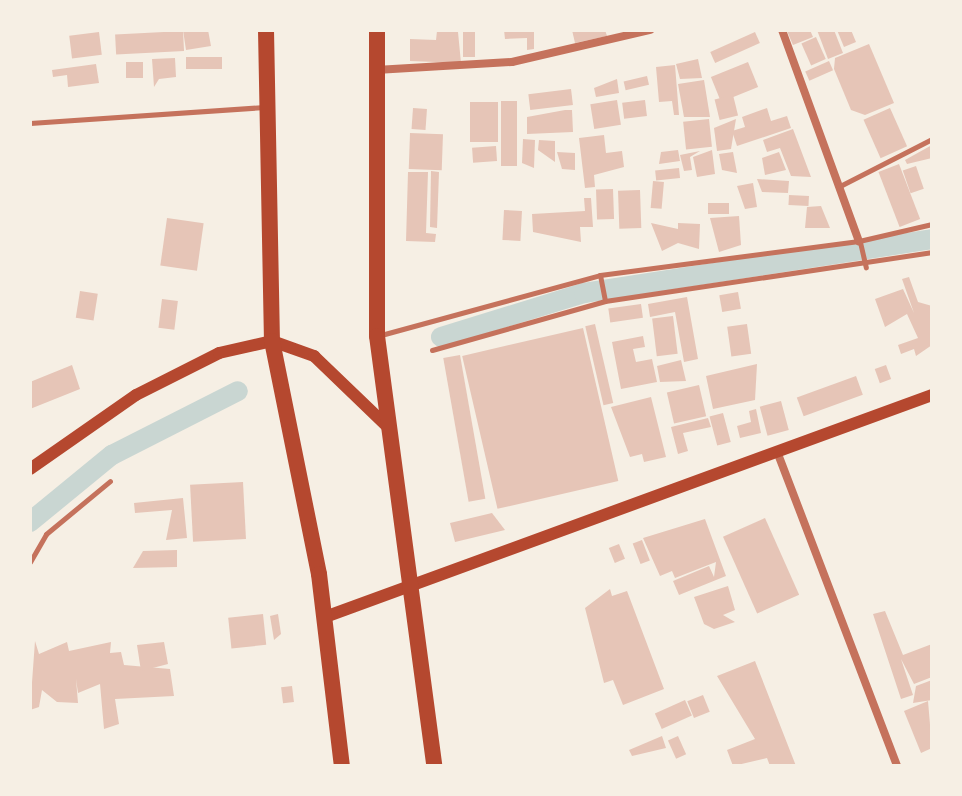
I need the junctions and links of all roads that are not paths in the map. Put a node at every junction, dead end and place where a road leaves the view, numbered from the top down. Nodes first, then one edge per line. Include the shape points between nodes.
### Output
1 (266, 30) edge
2 (377, 30) edge
3 (650, 30) edge
4 (782, 30) edge
5 (375, 70) junction
6 (265, 107) junction
7 (30, 123) edge
8 (932, 139) edge
9 (838, 187) junction
10 (932, 224) edge
11 (860, 243) junction
12 (932, 252) edge
13 (866, 267) junction
14 (600, 275) junction
15 (605, 301) junction
16 (377, 336) junction
17 (272, 341) junction
18 (432, 350) dead end
19 (932, 395) edge
20 (394, 434) junction
21 (778, 454) junction
22 (30, 469) edge
23 (110, 481) dead end
24 (30, 562) edge
25 (416, 587) junction
26 (325, 617) junction
27 (342, 766) edge
28 (434, 766) edge
29 (897, 766) edge

1 - 6 highway
2 - 5 highway
3 - 5 street via 512,62
4 - 9 street
5 - 16 highway
6 - 7 lane
6 - 17 highway
8 - 9 lane
9 - 11 street
10 - 11 lane
11 - 13 lane
11 - 14 lane
12 - 13 lane
13 - 15 lane
14 - 15 lane
14 - 16 lane
15 - 18 lane
16 - 20 highway
17 - 20 main road via 314,356
17 - 22 main road via 219,353 136,395
17 - 26 highway
19 - 21 main road
20 - 25 highway
21 - 25 main road
21 - 29 street
23 - 24 lane via 46,534
25 - 26 main road
25 - 28 highway
26 - 27 highway

